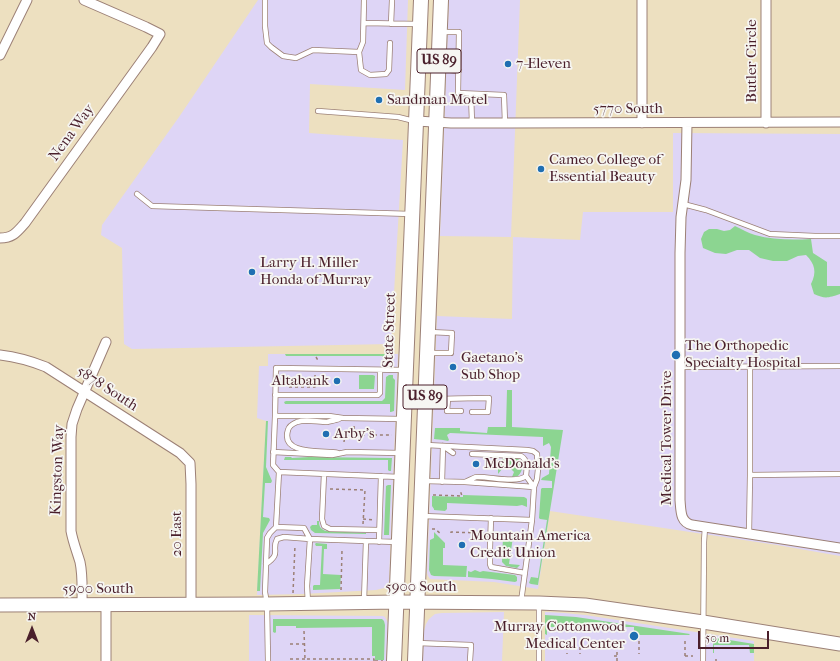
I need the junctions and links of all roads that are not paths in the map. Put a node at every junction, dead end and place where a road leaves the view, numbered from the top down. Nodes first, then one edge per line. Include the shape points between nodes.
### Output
1 (27, 0) edge
2 (84, 0) edge
3 (265, 0) edge
4 (364, 0) edge
5 (392, 0) edge
6 (421, 0) edge
7 (441, 0) edge
8 (642, 0) edge
9 (766, 0) edge
10 (364, 23) junction
11 (391, 24) junction
12 (420, 24) junction
13 (440, 32) junction
14 (390, 43) dead end
15 (359, 52) junction
16 (0, 55) edge
17 (439, 69) junction
18 (459, 71) junction
19 (471, 94) junction
20 (318, 111) dead end
21 (416, 121) junction
22 (437, 122) junction
23 (766, 122) junction
24 (840, 122) edge
25 (472, 123) junction
26 (505, 123) junction
27 (642, 123) junction
28 (687, 123) junction
29 (137, 194) dead end
30 (683, 204) junction
31 (412, 214) junction
32 (840, 236) edge
33 (0, 238) edge
34 (428, 332) junction
35 (106, 342) dead end
36 (428, 352) junction
37 (0, 355) edge
38 (680, 366) junction
39 (750, 366) junction
40 (840, 366) edge
41 (380, 370) junction
42 (406, 370) junction
43 (85, 392) junction
44 (275, 395) junction
45 (425, 399) junction
46 (448, 399) junction
47 (461, 411) dead end
48 (472, 412) dead end
49 (275, 416) junction
50 (343, 418) junction
51 (404, 419) junction
52 (424, 445) junction
53 (443, 446) junction
54 (273, 452) junction
55 (403, 453) junction
56 (453, 453) dead end
57 (340, 454) junction
58 (472, 454) dead end
59 (190, 462) joint
60 (279, 472) junction
61 (324, 474) junction
62 (840, 474) edge
63 (750, 475) junction
64 (381, 476) junction
65 (526, 476) junction
66 (402, 477) junction
67 (422, 481) junction
68 (442, 482) junction
69 (465, 482) junction
70 (534, 487) junction
71 (421, 516) junction
72 (491, 518) junction
73 (532, 520) junction
74 (276, 528) junction
75 (705, 528) junction
76 (379, 530) junction
77 (749, 534) junction
78 (310, 539) junction
79 (366, 541) junction
80 (379, 542) junction
81 (399, 542) junction
82 (490, 548) dead end
83 (840, 548) edge
84 (490, 558) dead end
85 (266, 564) junction
86 (525, 573) junction
87 (397, 602) junction
88 (417, 602) junction
89 (364, 603) junction
90 (521, 603) junction
91 (539, 603) junction
92 (267, 604) junction
93 (308, 604) junction
94 (0, 605) edge
95 (82, 605) junction
96 (106, 605) junction
97 (191, 605) junction
98 (703, 622) junction
99 (416, 643) junction
100 (840, 644) edge
101 (106, 661) edge
102 (268, 661) edge
103 (394, 661) edge
104 (415, 661) edge
105 (470, 661) edge
106 (539, 661) edge
107 (703, 661) edge

1 - 16 street
2 - 33 street, Nena Way via 160,34 25,223 12,236
3 - 15 lane via 267,43 283,56 296,58 313,50
4 - 10 lane
5 - 11 lane
6 - 12 main road, State Street / US 89
7 - 13 main road, US 89
8 - 27 street
9 - 23 street, Butler Circle
10 - 11 lane
10 - 15 lane via 363,42
11 - 12 lane
12 - 21 main road, State Street / US 89
13 - 17 main road, US 89
13 - 18 lane via 459,32
14 - 15 lane via 389,70 386,74 370,74 361,70
17 - 18 lane
17 - 22 main road, US 89
18 - 19 lane via 458,93
19 - 25 lane
19 - 26 lane via 504,95
20 - 21 lane via 398,117
21 - 22 street, 5770 South
21 - 31 main road, State Street / US 89
22 - 25 street, 5770 South
22 - 34 main road, US 89
23 - 24 street, 5770 South
23 - 28 street, 5770 South
25 - 26 street, 5770 South
26 - 27 street, 5770 South
27 - 28 street, 5770 South
28 - 30 street, Medical Tower Drive
29 - 31 lane via 152,206
30 - 32 lane via 770,234
30 - 38 street, Medical Tower Drive
31 - 42 main road, State Street / US 89
34 - 36 main road, US 89
34 - 36 lane via 452,333 451,353
35 - 43 street, Kingston Way
36 - 45 main road, US 89
37 - 43 street, 5878 South via 30,360 60,375
38 - 39 lane
38 - 75 street, Medical Tower Drive via 681,514 687,523
39 - 40 lane
39 - 63 lane
41 - 42 lane
41 - 44 lane via 378,395
41 - 44 lane via 276,368
42 - 51 main road, State Street / US 89
43 - 59 street, 5878 South
43 - 95 street, Kingston Way via 72,424 71,437 71,531 82,574
44 - 49 lane
45 - 46 lane
45 - 52 main road, US 89
46 - 47 lane via 448,411
46 - 48 lane via 489,398 488,412
49 - 50 lane
49 - 54 lane
50 - 51 lane
50 - 57 lane via 329,422 295,423 288,429 287,437 294,447
51 - 55 main road, State Street / US 89
52 - 53 lane
52 - 67 main road, US 89
53 - 56 lane
53 - 68 lane
53 - 70 lane via 533,451 537,454 538,469
54 - 57 lane
54 - 60 lane via 273,465
55 - 57 lane
55 - 66 main road, State Street / US 89
58 - 65 lane via 521,456 527,465
59 - 97 street, 20 East
60 - 61 lane
60 - 74 lane
61 - 64 lane
61 - 76 lane via 324,526 330,529
62 - 63 lane
63 - 77 lane
64 - 66 lane
64 - 76 lane
65 - 69 lane via 520,479 475,477
65 - 70 lane
66 - 81 main road, State Street / US 89
67 - 68 lane
67 - 71 main road, US 89
68 - 69 lane
69 - 70 lane
70 - 73 lane
71 - 72 lane
71 - 88 main road, US 89
72 - 73 lane
72 - 82 lane
73 - 86 lane
74 - 78 lane via 304,528
74 - 85 lane via 267,538
75 - 77 street, Medical Tower Drive
75 - 98 lane
76 - 80 lane
77 - 83 street, Medical Tower Drive
78 - 79 lane
78 - 85 lane via 277,539 273,559
78 - 93 lane
79 - 80 lane
79 - 89 lane
80 - 81 lane
81 - 87 main road, State Street / US 89
84 - 86 lane via 491,567
85 - 92 lane
86 - 90 lane
87 - 88 main road, 5900 South
87 - 89 main road, 5900 South
87 - 103 main road, State Street / US 89
88 - 90 main road, 5900 South
88 - 99 main road, US 89
89 - 93 main road, 5900 South
90 - 91 main road, 5900 South
91 - 98 main road, 5900 South via 585,605
91 - 106 lane
92 - 93 main road, 5900 South
92 - 97 main road, 5900 South
92 - 102 lane
94 - 95 main road, 5900 South
95 - 96 main road, 5900 South
96 - 97 main road, 5900 South
96 - 101 street
98 - 100 main road, 5900 South
98 - 107 lane
99 - 104 main road, US 89
99 - 105 lane via 471,645

